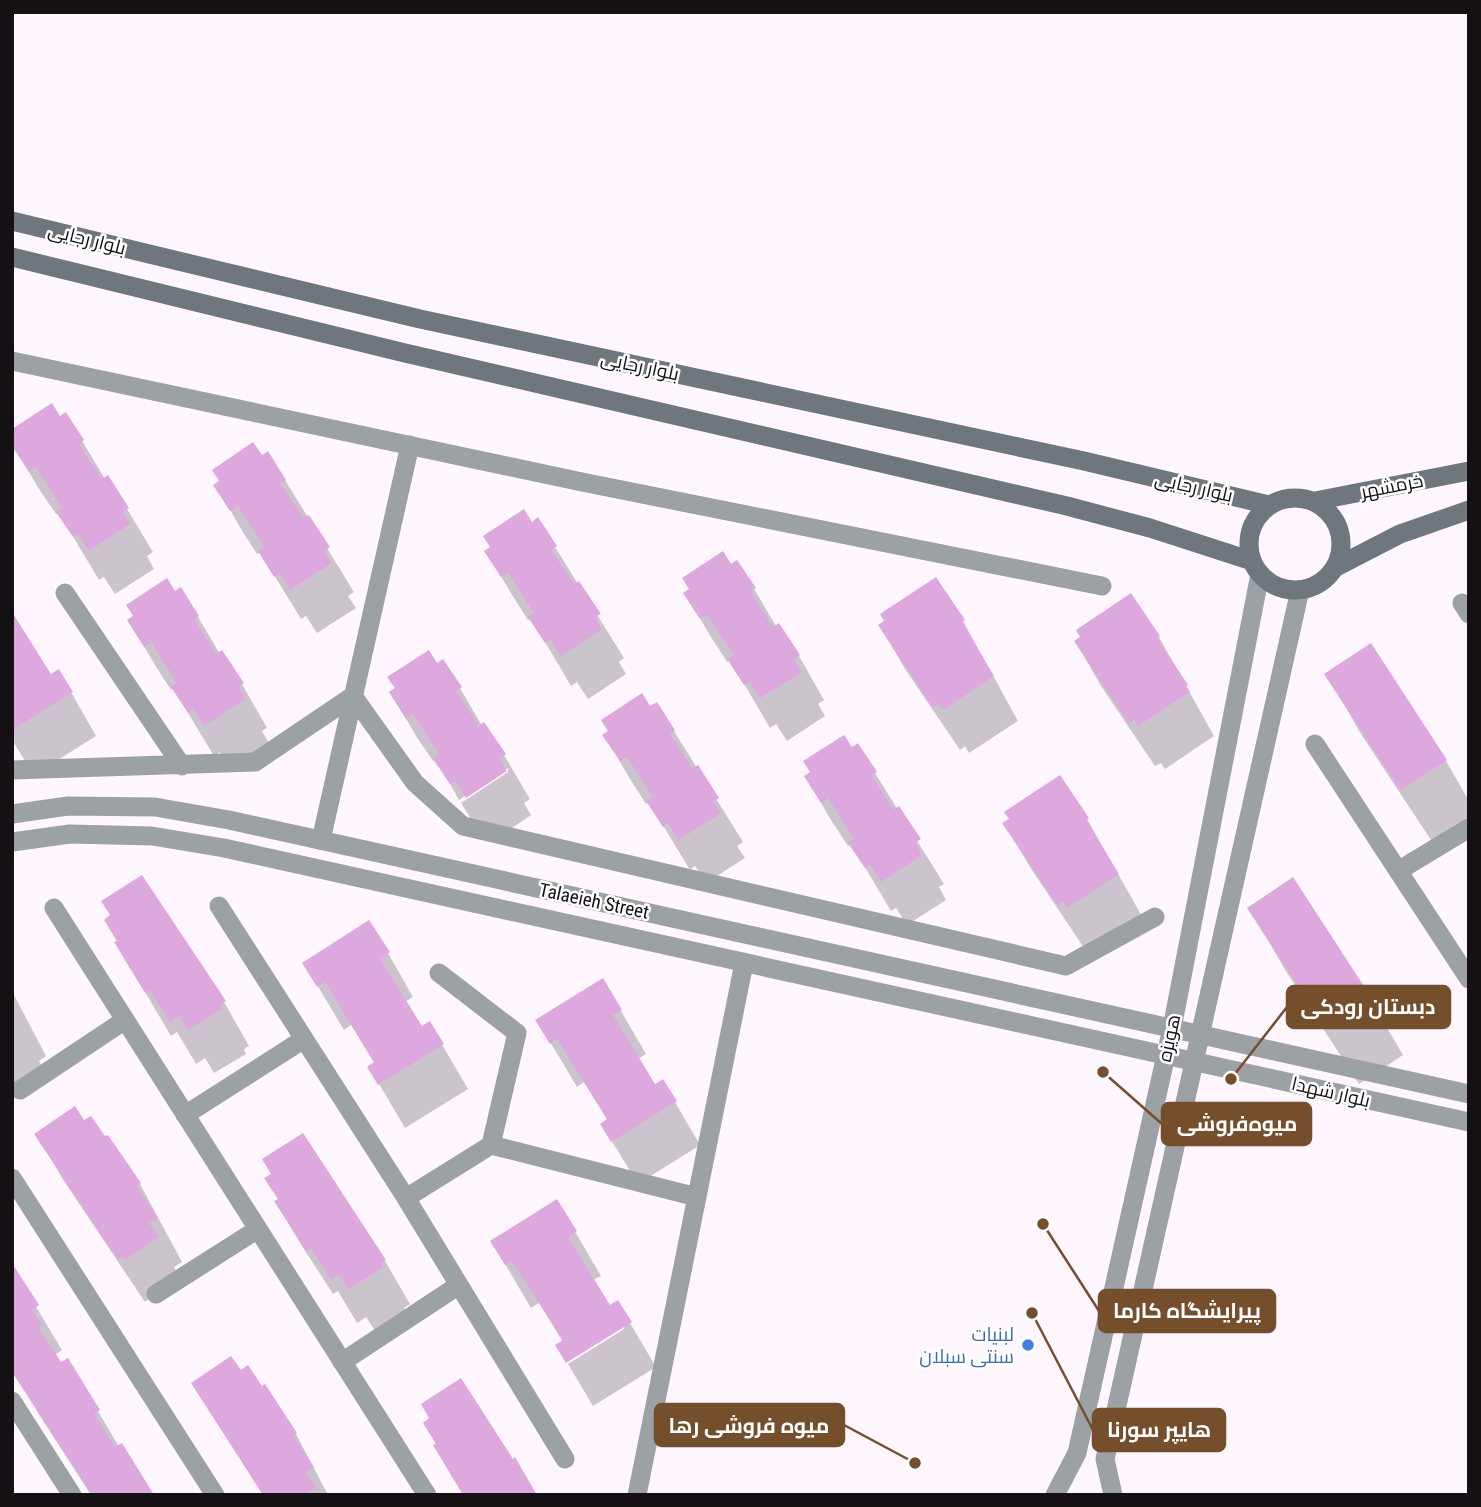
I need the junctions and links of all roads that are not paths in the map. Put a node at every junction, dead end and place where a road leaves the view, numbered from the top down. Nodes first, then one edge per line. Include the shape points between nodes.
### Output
1 (12, 221) edge
2 (12, 257) edge
3 (12, 361) edge
4 (410, 445) junction
5 (1469, 471) edge
6 (1315, 501) junction
7 (1269, 505) junction
8 (1469, 510) edge
9 (1336, 567) junction
10 (1256, 568) junction
11 (1102, 586) dead end
12 (1300, 590) junction
13 (65, 593) dead end
14 (353, 696) junction
15 (1315, 744) dead end
16 (182, 766) junction
17 (12, 770) edge
18 (12, 814) edge
19 (1469, 828) edge
20 (321, 840) junction
21 (12, 842) edge
22 (314, 868) junction
23 (1398, 871) junction
24 (219, 906) dead end
25 (54, 908) dead end
26 (1155, 917) dead end
27 (747, 934) junction
28 (744, 963) junction
29 (439, 973) dead end
30 (1469, 979) edge
31 (125, 1020) junction
32 (1132, 1020) junction
33 (1172, 1028) junction
34 (1199, 1034) junction
35 (304, 1039) junction
36 (1231, 1041) junction
37 (1122, 1046) junction
38 (1165, 1055) junction
39 (1193, 1062) junction
40 (1226, 1068) junction
41 (20, 1090) dead end
42 (1469, 1094) edge
43 (185, 1115) junction
44 (1469, 1122) edge
45 (491, 1145) junction
46 (12, 1178) edge
47 (697, 1197) junction
48 (405, 1198) junction
49 (258, 1229) junction
50 (459, 1285) junction
51 (156, 1294) dead end
52 (342, 1362) junction
53 (12, 1401) edge
54 (565, 1459) dead end
55 (72, 1495) edge
56 (215, 1495) edge
57 (427, 1495) edge
58 (636, 1495) edge
59 (1055, 1495) edge
60 (1113, 1495) edge

1 - 7 main road, بلوار رجایی via 420,319
2 - 10 main road, بلوار رجایی via 1067,506 1150,528
3 - 4 street
4 - 11 street
4 - 14 street
5 - 6 main road, خرمشهر
6 - 7 main road via 1283,498
6 - 9 main road via 1337,523 1342,538
7 - 10 main road via 1250,530
8 - 9 main road via 1400,534
9 - 12 main road via 1321,582
10 - 12 main road via 1271,584
10 - 33 street, هویزه
12 - 34 street, هویزه
13 - 16 street
14 - 16 street via 255,762
14 - 20 street
14 - 26 street via 415,783 464,826 1066,966
15 - 23 street
16 - 17 street
18 - 20 street, Talaeieh Street via 68,806 155,807
19 - 23 street
20 - 22 street
20 - 27 street, Talaeieh Street
21 - 22 street, Talaeieh Street via 70,835 152,836
22 - 28 street, Talaeieh Street
23 - 30 street
24 - 35 street
25 - 31 street
27 - 28 street
27 - 32 street, Talaeieh Street
28 - 37 street, Talaeieh Street
28 - 47 street
29 - 45 street via 517,1032
31 - 41 street
31 - 43 street
32 - 33 street, Talaeieh Street
32 - 37 street via 1140,1034 1137,1042
33 - 34 street, Talaeieh Street
33 - 38 street, هویزه
34 - 36 street, بلوار شهدا
34 - 39 street, هویزه
35 - 43 street
35 - 48 street
36 - 40 street via 1218,1053
36 - 42 street, بلوار شهدا
37 - 38 street, Talaeieh Street
38 - 39 street, Talaeieh Street
38 - 59 street, هویزه via 1077,1452
39 - 40 street, بلوار شهدا
39 - 60 street, هویزه via 1105,1459
40 - 44 street, بلوار شهدا
43 - 49 street
45 - 47 street
45 - 48 street
46 - 56 street
47 - 58 street
48 - 50 street
49 - 51 street
49 - 52 street
50 - 52 street
50 - 54 street
52 - 57 street
53 - 55 street

